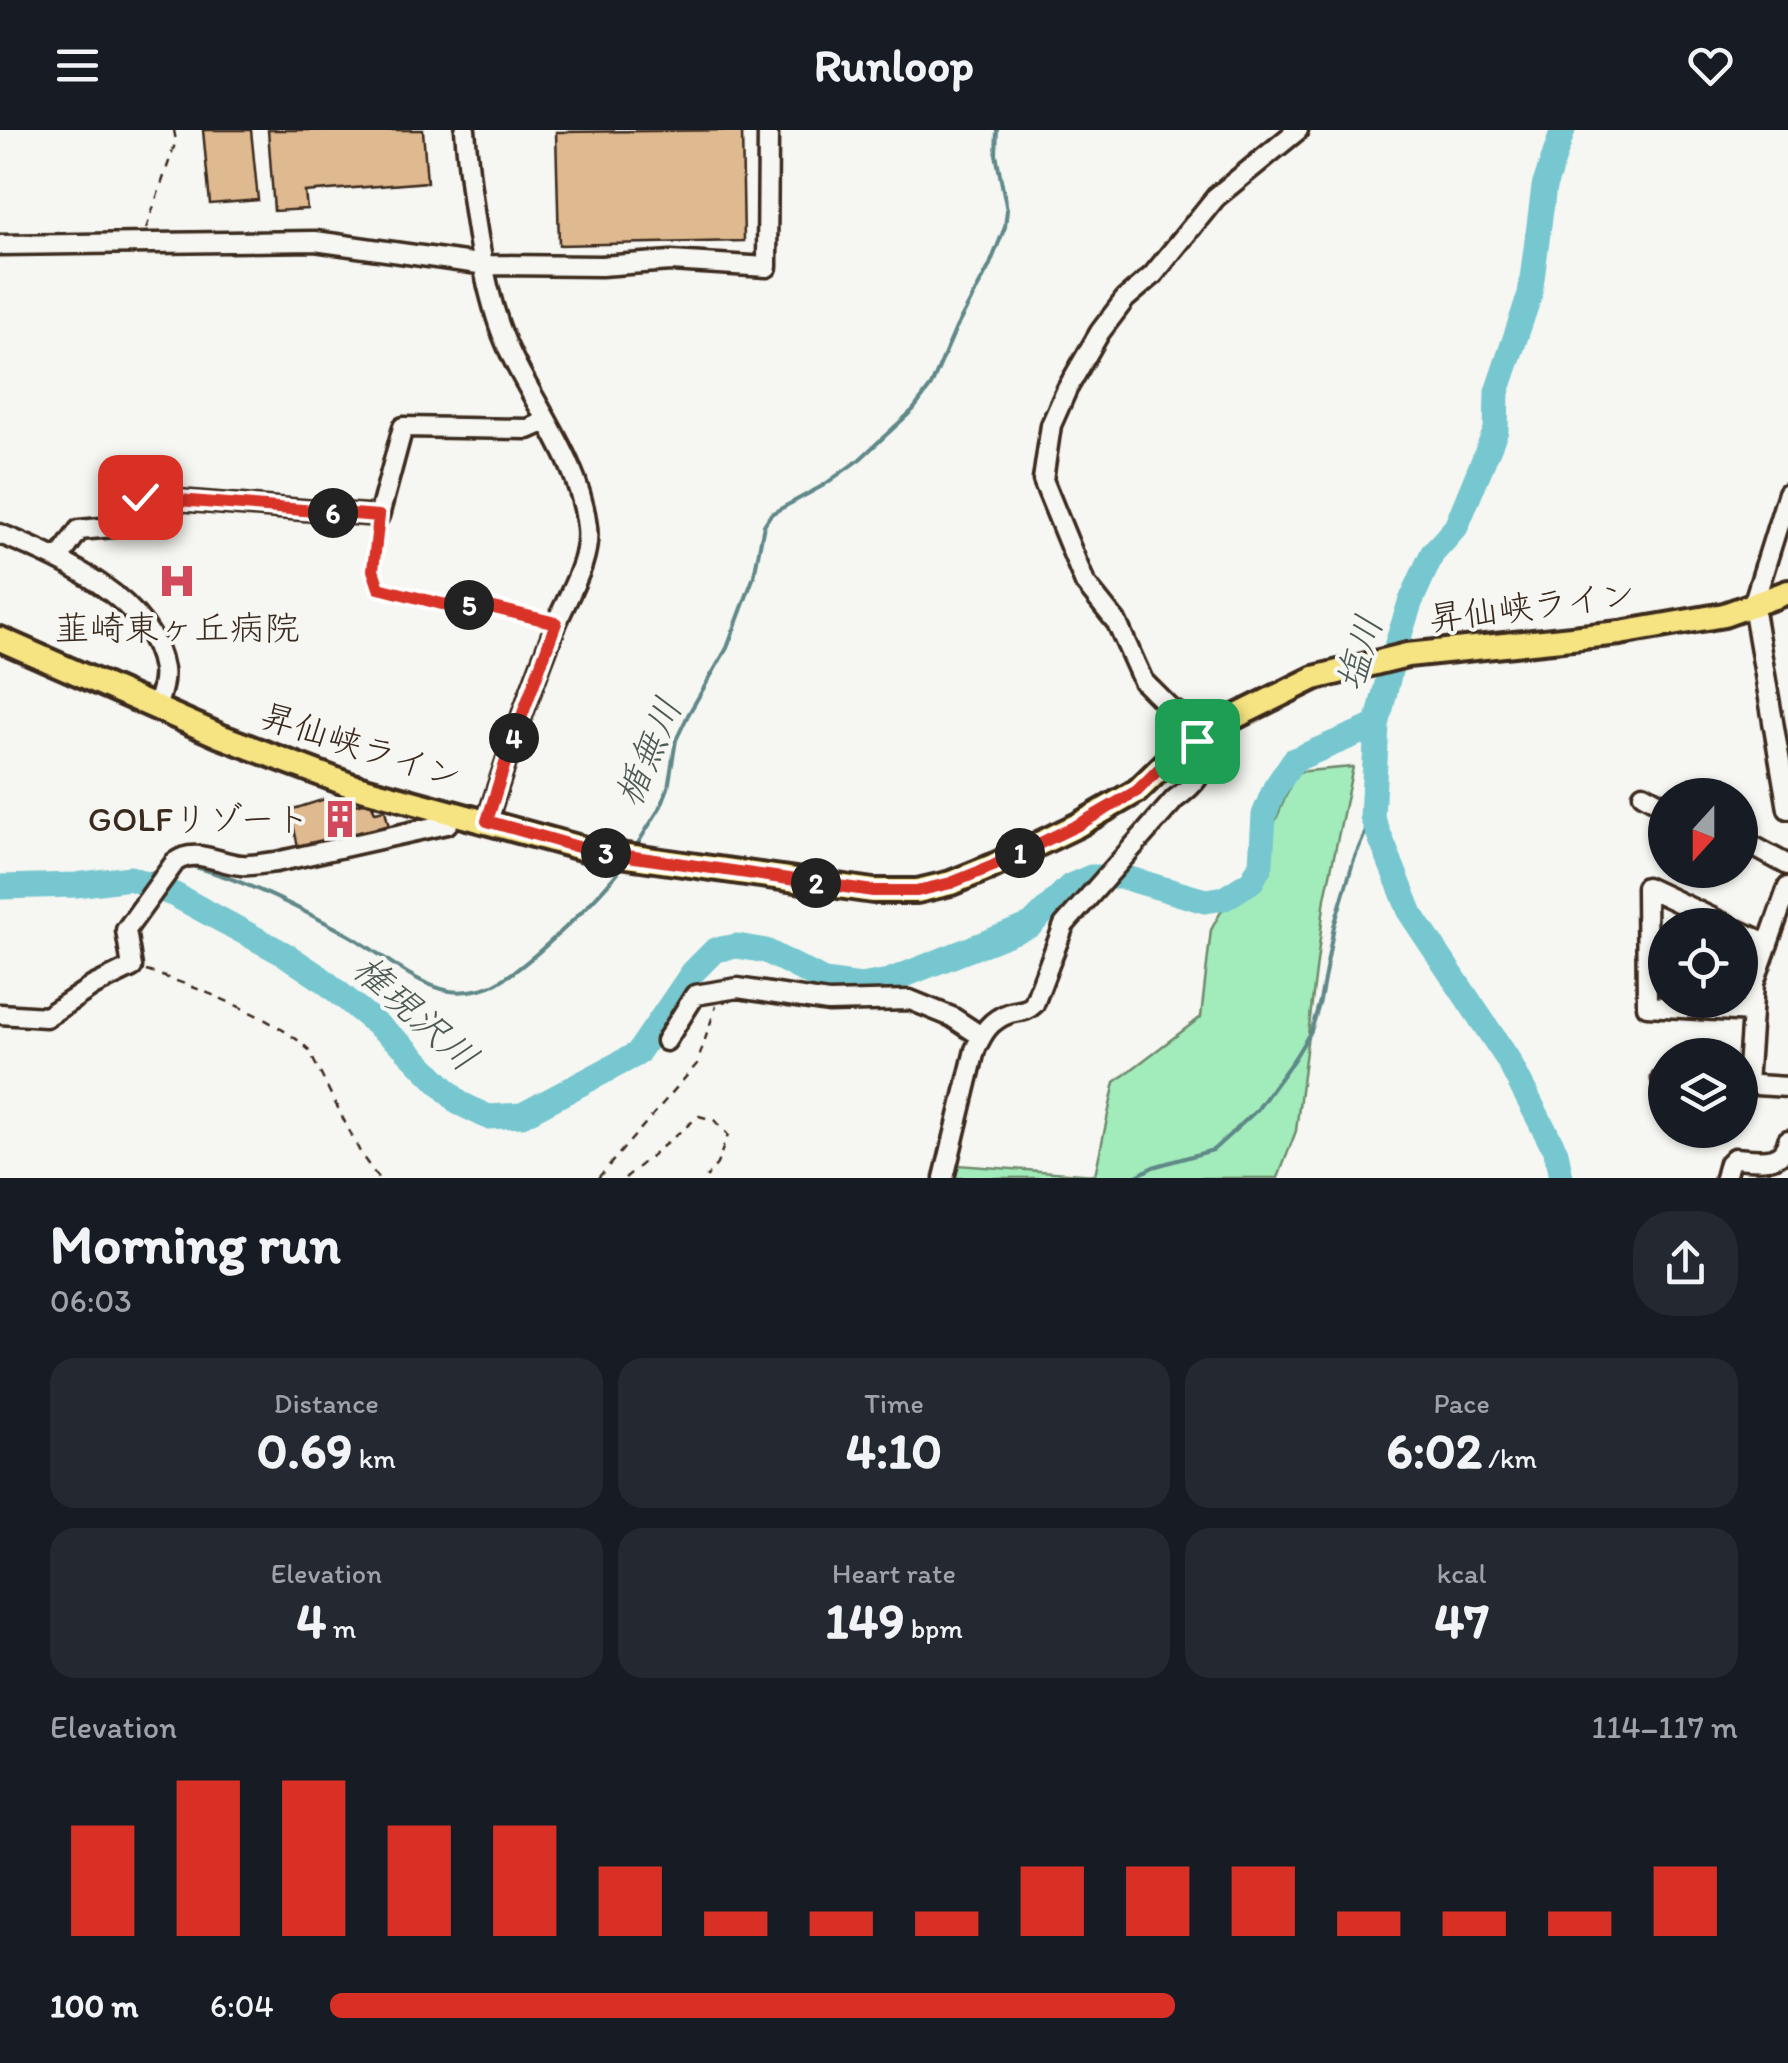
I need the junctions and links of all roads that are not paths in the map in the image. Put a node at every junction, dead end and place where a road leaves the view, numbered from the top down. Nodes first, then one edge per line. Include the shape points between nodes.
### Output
1 (465, 130) edge
2 (768, 130) edge
3 (1298, 130) edge
4 (0, 244) edge
5 (486, 265) junction
6 (546, 421) junction
7 (1788, 493) edge
8 (0, 534) edge
9 (60, 558) junction
10 (1788, 592) edge
11 (1753, 605) junction
12 (0, 638) edge
13 (156, 708) junction
14 (1197, 741) junction
15 (1643, 794) dead end
16 (1648, 797) edge
17 (1788, 809) edge
18 (454, 814) junction
19 (487, 821) junction
20 (1758, 849) edge
21 (1788, 865) edge
22 (1788, 887) edge
23 (1691, 908) edge
24 (1758, 939) edge
25 (1768, 944) junction
26 (1758, 972) edge
27 (1648, 1006) edge
28 (0, 1014) edge
29 (981, 1036) junction
30 (666, 1042) dead end
31 (1758, 1085) edge
32 (1788, 1086) edge
33 (1788, 1140) edge
34 (944, 1178) edge
35 (1725, 1178) edge

1 - 5 street
2 - 5 street via 767,267 671,261
3 - 14 street via 1216,197 1125,299 1067,389 1049,438 1044,480 1085,584 1118,623 1143,681 1193,722
4 - 5 street via 315,240
5 - 6 street via 500,326
6 - 9 street via 528,428 403,427 379,516 140,497 113,526 79,530
6 - 19 street via 569,466 588,529 577,579
7 - 11 street
8 - 9 street
9 - 13 street via 106,587 148,632 163,667
10 - 11 main road, 昇仙峡ライン
11 - 14 main road, 昇仙峡ライン via 1620,633 1408,655 1314,678
11 - 17 street
12 - 13 main road, 昇仙峡ライン
13 - 18 main road, 昇仙峡ライン via 284,763
14 - 19 main road, 昇仙峡ライン via 1137,791 1078,825 993,866 917,891 873,891 592,851
14 - 29 street via 1203,761 1195,784 1064,925 1034,1004 993,1021
15 - 16 street
18 - 19 main road, 昇仙峡ライン
18 - 28 street via 446,824 276,862 248,866 183,856 126,930 132,967 46,1017
20 - 21 street
22 - 25 street
23 - 27 street via 1646,887
24 - 25 street
25 - 26 street
29 - 30 street via 910,1000 828,1002 738,988 695,994
29 - 34 street
31 - 32 street
33 - 35 street via 1780,1156 1768,1160 1734,1158

